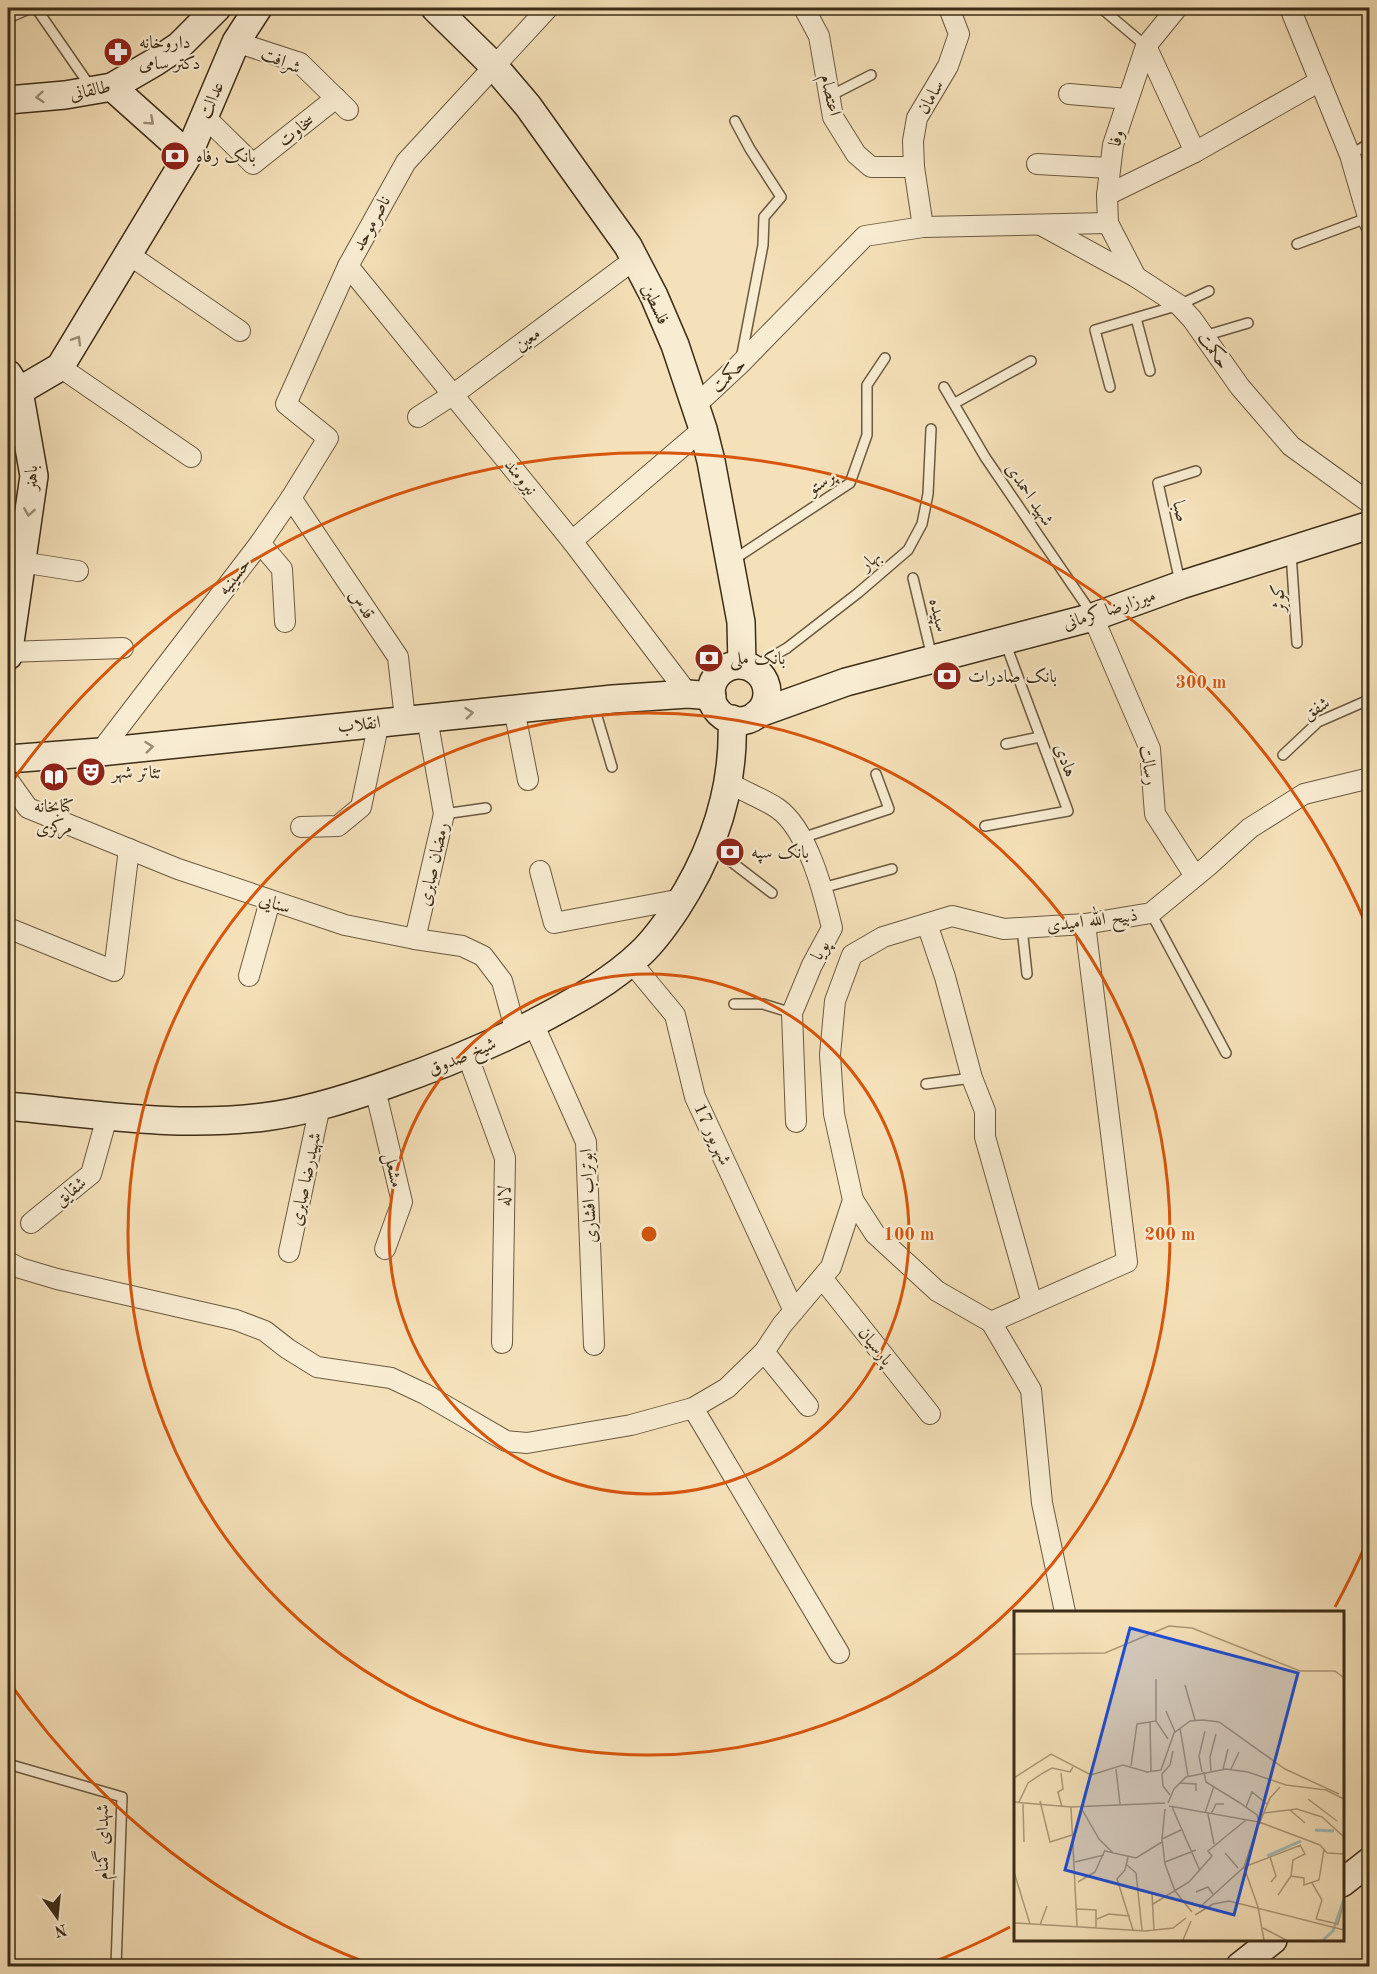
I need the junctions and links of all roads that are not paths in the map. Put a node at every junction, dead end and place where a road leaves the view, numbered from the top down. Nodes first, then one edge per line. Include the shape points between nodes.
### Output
1 (31, 8) edge
2 (36, 8) edge
3 (217, 8) edge
4 (258, 8) edge
5 (435, 8) edge
6 (548, 8) edge
7 (804, 8) edge
8 (949, 8) edge
9 (1101, 8) edge
10 (1177, 8) edge
11 (1290, 8) edge
12 (8, 18) edge
13 (236, 42) junction
14 (1146, 46) junction
15 (494, 66) junction
16 (871, 75) dead end
17 (1320, 81) junction
18 (103, 89) junction
19 (1069, 94) dead end
20 (830, 96) junction
21 (1128, 99) junction
22 (8, 100) edge
23 (342, 104) joint
24 (204, 117) junction
25 (735, 122) dead end
26 (1370, 143) edge
27 (1195, 152) junction
28 (188, 155) junction
29 (1350, 155) junction
30 (1037, 164) dead end
31 (914, 167) junction
32 (1110, 168) junction
33 (1107, 195) junction
34 (1368, 221) edge
35 (1108, 223) junction
36 (1039, 224) junction
37 (923, 227) junction
38 (1297, 244) dead end
39 (128, 254) junction
40 (635, 259) junction
41 (348, 266) junction
42 (1136, 277) junction
43 (1209, 291) dead end
44 (1179, 305) junction
45 (1136, 318) junction
46 (1248, 323) dead end
47 (240, 331) dead end
48 (1204, 336) junction
49 (885, 358) dead end
50 (1031, 361) dead end
51 (739, 365) junction
52 (60, 367) junction
53 (1150, 371) dead end
54 (11, 386) edge
55 (944, 387) dead end
56 (1110, 387) dead end
57 (454, 394) junction
58 (955, 403) junction
59 (286, 404) joint
60 (418, 417) dead end
61 (699, 418) junction
62 (931, 429) dead end
63 (191, 457) dead end
64 (1196, 471) dead end
65 (291, 498) junction
66 (1370, 502) edge
67 (1370, 525) edge
68 (572, 541) junction
69 (260, 543) junction
70 (1290, 550) junction
71 (21, 562) junction
72 (730, 562) junction
73 (78, 571) dead end
74 (913, 578) dead end
75 (1181, 585) junction
76 (1093, 617) junction
77 (285, 622) dead end
78 (1005, 641) junction
79 (1297, 643) dead end
80 (123, 648) dead end
81 (8, 654) edge
82 (932, 660) junction
83 (753, 671) junction
84 (846, 682) junction
85 (700, 695) junction
86 (1370, 696) edge
87 (592, 701) junction
88 (514, 709) junction
89 (744, 717) junction
90 (416, 718) junction
91 (379, 722) junction
92 (1040, 737) junction
93 (1006, 744) dead end
94 (100, 752) junction
95 (1283, 755) dead end
96 (8, 759) edge
97 (612, 767) dead end
98 (876, 774) dead end
99 (1370, 778) edge
100 (8, 780) edge
101 (528, 780) dead end
102 (728, 782) junction
103 (486, 808) dead end
104 (444, 814) junction
105 (985, 826) dead end
106 (301, 827) dead end
107 (802, 837) junction
108 (710, 845) junction
109 (129, 849) junction
110 (892, 869) dead end
111 (540, 871) dead end
112 (1195, 876) junction
113 (822, 888) junction
114 (772, 893) dead end
115 (682, 899) junction
116 (270, 901) junction
117 (1150, 913) junction
118 (927, 924) junction
119 (1085, 924) junction
120 (8, 928) edge
121 (1022, 928) junction
122 (415, 939) junction
123 (631, 962) junction
124 (1027, 974) dead end
125 (249, 976) dead end
126 (734, 1004) dead end
127 (792, 1013) junction
128 (525, 1028) junction
129 (1226, 1053) dead end
130 (467, 1054) junction
131 (972, 1078) junction
132 (926, 1084) dead end
133 (375, 1089) junction
134 (8, 1106) edge
135 (320, 1106) junction
136 (107, 1117) junction
137 (796, 1122) dead end
138 (853, 1200) junction
139 (31, 1223) dead end
140 (385, 1249) dead end
141 (289, 1252) dead end
142 (8, 1262) edge
143 (822, 1278) junction
144 (1032, 1303) junction
145 (794, 1311) junction
146 (991, 1322) junction
147 (502, 1343) dead end
148 (594, 1345) dead end
149 (764, 1352) junction
150 (808, 1406) dead end
151 (693, 1408) junction
152 (930, 1414) dead end
153 (1065, 1611) edge
154 (839, 1653) dead end
155 (8, 1764) edge
156 (1370, 1861) edge
157 (1344, 1881) edge
158 (1272, 1941) edge
159 (116, 1966) edge
160 (1240, 1966) edge

1 - 12 lane
2 - 18 lane
3 - 18 main road, طالقانی via 179,45
4 - 13 main road, عدالت
5 - 15 main road, فلسطین
6 - 15 street, ناصرموحد
7 - 20 street, اعتصام via 819,36
8 - 31 street, سامان via 959,34 948,66 917,118
9 - 14 lane
10 - 14 street, وفا
11 - 17 street
13 - 23 street, شرافت via 300,63
13 - 24 main road, عدالت
14 - 21 street, وفا
14 - 27 street
15 - 40 main road, فلسطین via 575,170
15 - 41 street, ناصرموحد via 406,162
16 - 20 lane
17 - 27 street
17 - 29 street
18 -> 22 main road, طالقانی
18 -> 28 main road
19 - 21 street
20 - 31 street, اعتصام via 833,117 856,154 871,167
21 - 32 street, وفا
23 - 24 street, سخاوت via 253,164
24 - 28 main road, عدالت
25 - 51 lane via 781,198 764,217 763,245
26 - 29 lane
27 - 33 street
28 - 39 main road, عدالت
29 - 34 street
30 - 32 street
31 - 37 street, سامان
32 - 33 street, وفا
33 - 35 street, وفا
34 - 38 lane
35 - 36 street, حکمت
35 - 42 street, وفا
36 - 37 street, حکمت
36 - 42 street, حکمت
37 - 51 street, حکمت via 865,236
39 - 47 street
52 -> 39 main road, عدالت
40 - 57 street, معین
40 - 61 main road, فلسطین via 675,345
41 - 57 street, نیرومند
41 - 59 street, ناصرموحد
42 - 44 street, حکمت
43 - 44 lane
44 - 45 lane
44 - 48 street, حکمت
45 - 53 lane
45 - 56 lane via 1095,330
46 - 48 lane
48 - 66 street, حکمت via 1240,387 1291,446
49 - 72 lane, پرستو via 867,385 867,435 850,483
50 - 58 lane
51 - 61 street, حکمت
52 - 54 main road, عدالت
52 - 63 street
54 -> 71 main road, باهنر via 34,476
55 - 58 lane, شهید احمدی
57 - 60 street, معین
57 - 68 street, نیرومند
58 - 76 lane, شهید احمدی via 985,457
59 - 65 street, حسینیه via 328,438
61 - 68 street, حکمت
61 - 72 main road, فلسطین
62 - 83 lane, بهار via 928,494 922,524 908,550
64 - 75 lane, صبا via 1158,483
65 - 69 street, حسینیه
65 - 90 street, قدس via 398,657
67 - 70 main road, میرزارضا کرمانی
68 - 85 street, نیرومند
69 - 77 street via 282,569
69 - 94 street, حسینیه
70 - 75 main road, میرزارضا کرمانی
70 - 79 lane, کوثر
71 - 73 street
71 - 81 main road, باهنر
72 - 83 main road, فلسطین
74 - 82 lane, سپیده
75 - 76 main road, میرزارضا کرمانی
76 - 78 main road, میرزارضا کرمانی
76 - 112 street, رسالت via 1150,749 1155,814
78 - 82 main road, میرزارضا کرمانی
78 - 92 lane, هادی
80 - 81 street
82 - 84 main road, میرزارضا کرمانی
83 - 84 main road
83 - 85 main road via 726,668 712,688
83 - 89 main road, فلسطین via 767,690 766,699 763,707
84 - 89 main road
85 - 87 main road, انقلاب
85 - 89 main road via 718,711
86 - 95 lane, شفق via 1318,722
87 - 88 main road, انقلاب
87 - 97 lane
90 -> 88 main road, انقلاب
88 - 101 street
89 - 102 main road, شیخ صدوق via 733,739
90 - 91 main road, انقلاب
90 - 104 street, رمضان صابری
94 -> 91 main road, انقلاب
91 - 106 street via 361,807 338,826
92 - 93 lane
92 - 105 lane, هادی via 1068,811
94 - 96 main road, انقلاب
98 - 107 lane via 890,809
99 - 112 street, ذبیح الله امیدی via 1304,794 1250,828
100 - 109 street, سنایی via 28,808
102 - 107 street, پویا via 779,809
102 - 108 main road, شیخ صدوق
103 - 104 lane
104 - 122 street, رمضان صابری
107 - 113 street, پویا
108 - 114 lane
108 - 115 main road, شیخ صدوق
109 - 116 street, سنایی
109 - 120 street via 114,971
110 - 113 lane
111 - 115 street via 554,923
112 - 117 street, ذبیح الله امیدی
113 - 127 street, پویا via 832,928
115 - 123 main road, شیخ صدوق
116 - 122 street, سنایی via 345,925
116 - 125 street
117 - 119 street, ذبیح الله امیدی
117 - 129 lane
118 - 121 street, ذبیح الله امیدی via 952,916 1005,929
118 - 131 street
118 - 138 street, ذبیح الله امیدی via 883,937 852,956 835,1002 830,1055 834,1114
119 - 121 street, ذبیح الله امیدی
119 - 144 street via 1127,1262
121 - 124 lane
122 - 128 street, سنایی via 462,946 483,956 502,981
123 - 128 main road, شیخ صدوق via 574,1002
123 - 145 street, 17 شهریور via 675,1015 695,1097
126 - 127 lane via 763,1004
127 - 137 street, پویا
128 - 130 main road, شیخ صدوق
128 - 148 street, ابوتراب افشاری via 586,1142
130 - 133 main road, شیخ صدوق
130 - 147 street, لاله via 505,1158
131 - 132 lane
131 - 144 street via 985,1111 985,1137
133 - 135 main road, شیخ صدوق
133 - 140 street, مشعل via 402,1202
134 - 136 main road, شیخ صدوق
135 - 136 main road, شیخ صدوق via 230,1120 185,1122
135 - 141 street, شهیدرضا صابری
136 - 139 street, شقایق via 90,1174
138 - 143 street via 831,1267
138 - 146 street via 875,1234 937,1291
142 - 151 street via 57,1279 245,1323 265,1331 317,1367 391,1378 506,1441 527,1443 619,1427
143 - 145 street
143 - 152 street, پارسیان
144 - 146 street
145 - 149 street
146 - 153 street via 1031,1390 1042,1503
149 - 150 street
149 - 151 street via 727,1389
151 - 154 street
155 - 159 lane, شهدای گمنام via 122,1797
156 - 157 main road
158 - 160 main road

